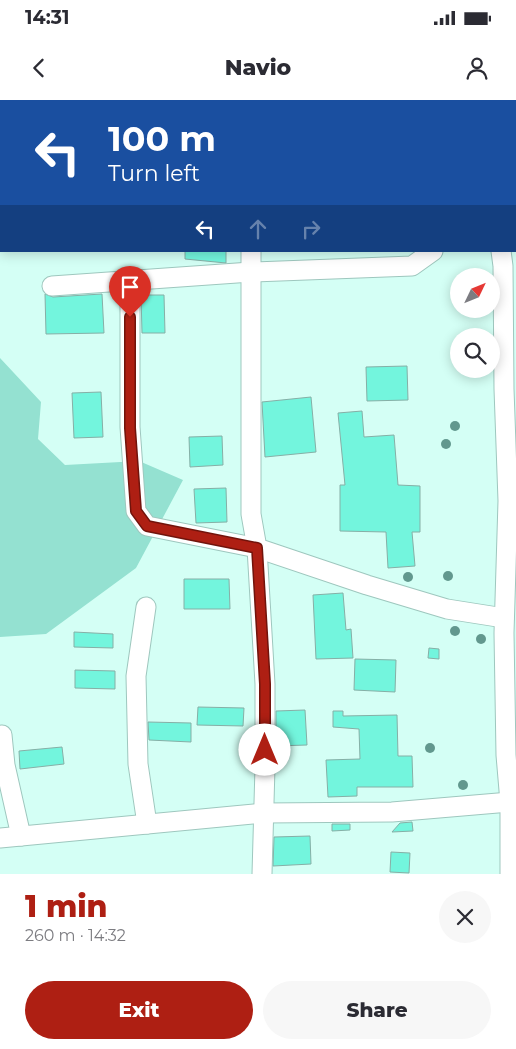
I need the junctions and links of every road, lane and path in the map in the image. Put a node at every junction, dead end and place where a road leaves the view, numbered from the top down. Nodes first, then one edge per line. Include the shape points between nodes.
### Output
1 (251, 252) edge
2 (432, 252) edge
3 (501, 252) edge
4 (251, 272) junction
5 (130, 280) junction
6 (52, 286) dead end
7 (512, 501) edge
8 (257, 548) junction
9 (146, 607) dead end
10 (508, 628) edge
11 (2, 735) dead end
12 (511, 755) edge
13 (510, 802) junction
14 (264, 814) junction
15 (147, 824) junction
16 (20, 836) junction
17 (0, 838) edge
18 (512, 872) edge
19 (262, 874) edge

1 - 4 street
2 - 4 street via 412,266
3 - 7 street via 504,389
4 - 5 street
4 - 8 street via 251,514
5 - 6 street
5 - 8 street via 130,428 136,511 147,526
7 - 10 street
8 - 10 street
8 - 14 street via 265,684
9 - 15 street via 136,676 138,764
10 - 12 street
11 - 16 street
12 - 13 street
13 - 14 street via 392,812
13 - 18 street
14 - 15 street
14 - 19 street
15 - 16 street
16 - 17 street

